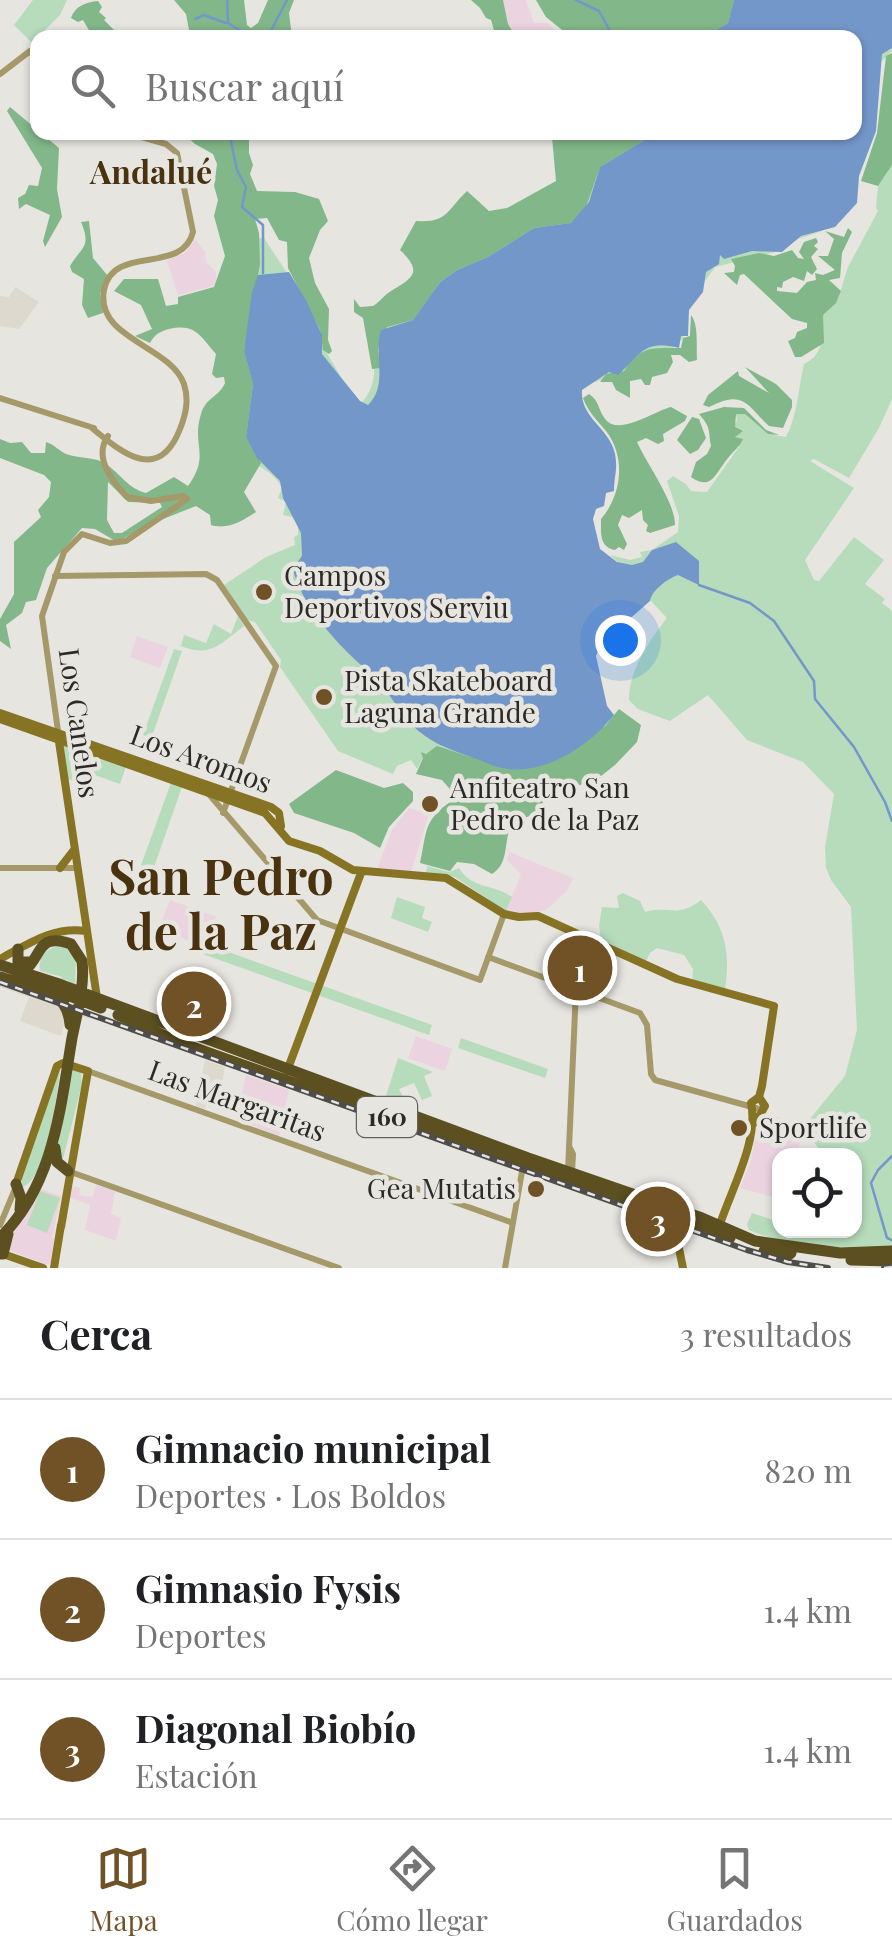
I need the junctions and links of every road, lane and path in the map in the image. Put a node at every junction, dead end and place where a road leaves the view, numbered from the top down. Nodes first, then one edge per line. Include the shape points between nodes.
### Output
1 (30, 55) edge
2 (0, 77) edge
3 (158, 140) edge
4 (0, 398) edge
5 (108, 442) junction
6 (54, 578) junction
7 (0, 716) edge
8 (58, 734) junction
9 (78, 745) junction
10 (60, 755) junction
11 (117, 756) junction
12 (172, 776) junction
13 (206, 791) junction
14 (229, 796) junction
15 (267, 810) junction
16 (224, 813) junction
17 (312, 848) junction
18 (74, 850) junction
19 (0, 868) edge
20 (60, 868) junction
21 (77, 868) junction
22 (361, 873) junction
23 (504, 914) junction
24 (86, 927) junction
25 (340, 929) junction
26 (15, 951) junction
27 (488, 957) junction
28 (34, 959) junction
29 (0, 962) edge
30 (0, 975) edge
31 (18, 977) junction
32 (44, 978) junction
33 (576, 989) junction
34 (88, 992) junction
35 (72, 1026) junction
36 (181, 1042) junction
37 (65, 1064) junction
38 (88, 1071) junction
39 (288, 1075) junction
40 (760, 1097) junction
41 (751, 1106) junction
42 (763, 1110) junction
43 (80, 1112) junction
44 (54, 1138) junction
45 (71, 1154) joint
46 (524, 1166) junction
47 (66, 1169) junction
48 (570, 1175) junction
49 (17, 1182) junction
50 (35, 1185) junction
51 (666, 1205) junction
52 (672, 1218) junction
53 (10, 1220) edge
54 (512, 1224) junction
55 (719, 1224) junction
56 (3, 1250) edge
57 (791, 1251) junction
58 (892, 1256) edge
59 (683, 1266) edge
60 (50, 1267) edge
61 (340, 1268) edge
62 (505, 1268) edge

1 - 2 street
3 - 5 street via 180,159 192,236 177,254 118,270 104,299 120,330 173,366 187,404 167,453 151,460
4 - 5 street via 60,414
5 - 6 street, Los Canelos via 106,469 129,499 187,500 122,542 82,534 67,546
6 - 8 street, Los Canelos via 42,619
6 - 14 street via 208,574 217,580 276,666
7 - 8 main road
8 - 9 main road, Los Aromos
8 - 10 main road, Los Canelos
8 - 11 main road, Los Aromos
9 - 10 main road
9 - 11 main road, Los Aromos
10 - 18 main road, Los Canelos
11 - 12 main road, Los Aromos
12 - 13 main road, Los Aromos
12 - 14 main road, Los Aromos
13 - 14 main road, Los Aromos
13 - 16 street
14 - 15 main road, Los Aromos
14 - 16 street
15 - 17 main road, Los Aromos via 284,838
15 - 17 main road, Los Aromos via 278,813 286,834
16 - 25 street via 316,919
17 - 22 main road
18 - 20 main road
18 - 21 main road, Los Canelos
19 - 20 street
20 - 21 street
21 - 24 main road, Los Canelos
22 - 23 main road via 449,879
22 - 25 main road
23 - 27 street
23 - 40 main road via 538,916 679,980 774,1006
24 - 26 main road via 46,934
24 - 34 main road, Los Canelos
25 - 27 street via 480,980
25 - 39 main road
26 - 28 highway via 19,963
26 - 29 main road
27 - 33 street
28 - 31 highway
28 - 34 highway via 49,942 71,944 82,960
29 - 31 highway, 160
30 - 31 highway
30 - 36 highway, 160
31 - 32 highway, 160
31 - 35 highway via 59,997
32 - 34 highway, 160
32 - 34 highway via 37,967 41,953 65,945 78,958
33 - 41 street via 642,1014 654,1080
33 - 48 street
34 - 35 highway
34 - 39 highway, 160
35 - 36 highway via 93,1009
35 - 37 highway
36 - 39 highway, 160
37 - 38 main road, Las Margaritas
37 - 44 highway
37 - 49 main road
37 - 50 highway
38 - 43 main road
38 - 54 street, Las Margaritas
39 - 46 highway, 160
39 - 48 highway, 160
40 - 41 main road
40 - 42 main road
41 - 42 street
41 - 55 main road via 747,1145
42 - 55 main road
43 - 45 main road
43 - 47 main road
44 - 47 highway
44 - 53 highway via 39,1184
45 - 47 highway
46 - 48 highway, 160
46 - 54 street
47 - 60 main road
47 - 61 street
48 - 51 highway, 160
48 - 52 highway, 160
49 - 50 highway via 24,1189
49 - 53 highway via 21,1198
50 - 53 highway
51 - 52 highway
51 - 55 highway, 160
52 - 55 highway via 682,1214
52 - 57 highway, 160
52 - 59 main road
53 - 56 highway
54 - 62 street
55 - 57 highway, 160
56 - 60 main road
57 - 58 highway, 160
57 - 58 highway, 160 via 846,1259

